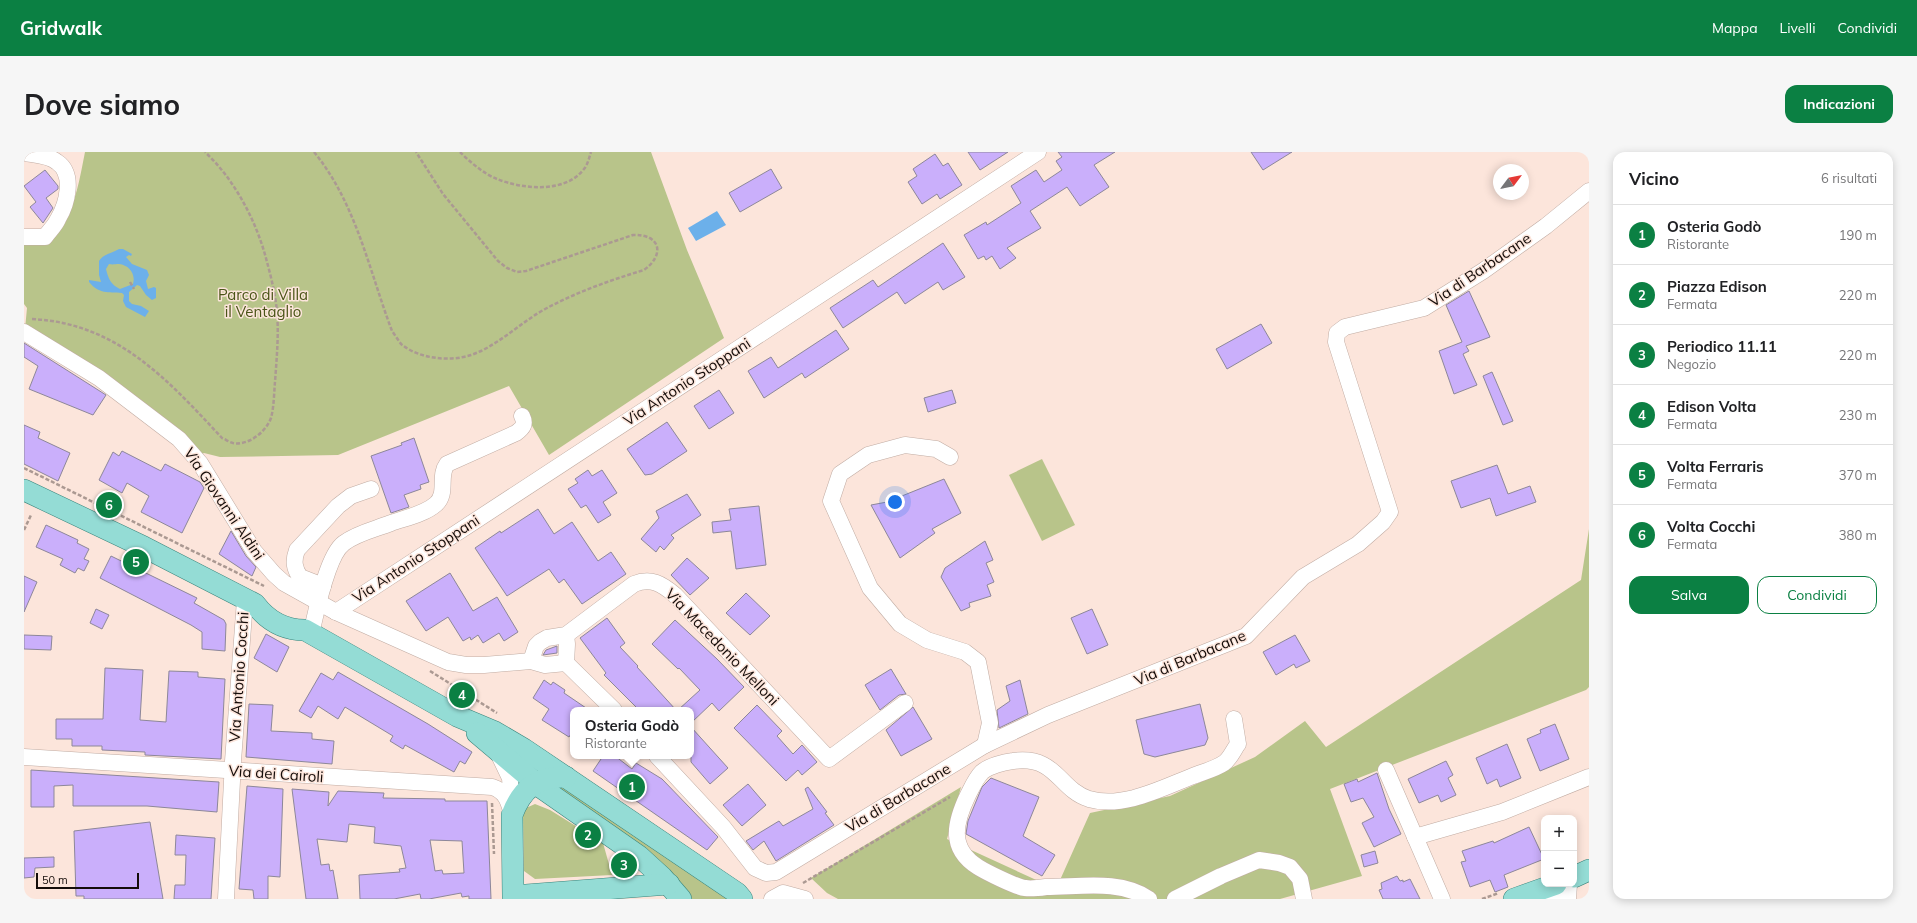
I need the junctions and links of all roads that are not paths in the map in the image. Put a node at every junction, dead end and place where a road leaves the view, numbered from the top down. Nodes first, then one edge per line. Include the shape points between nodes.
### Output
1 (1038, 152) edge
2 (24, 153) edge
3 (1589, 191) edge
4 (24, 237) edge
5 (25, 326) edge
6 (522, 416) dead end
7 (950, 457) dead end
8 (371, 489) dead end
9 (24, 490) edge
10 (323, 586) junction
11 (250, 602) junction
12 (319, 603) junction
13 (336, 612) junction
14 (308, 632) junction
15 (566, 635) junction
16 (531, 661) junction
17 (566, 663) junction
18 (905, 703) dead end
19 (611, 707) edge
20 (1234, 719) dead end
21 (496, 740) junction
22 (985, 746) junction
23 (24, 757) edge
24 (660, 759) edge
25 (1386, 770) dead end
26 (233, 772) junction
27 (566, 777) junction
28 (1589, 777) edge
29 (535, 783) junction
30 (512, 814) junction
31 (1415, 837) junction
32 (1589, 870) edge
33 (1577, 875) edge
34 (1568, 887) edge
35 (1553, 890) edge
36 (675, 892) edge
37 (742, 897) edge
38 (513, 898) edge
39 (226, 899) edge
40 (772, 899) edge
41 (805, 899) edge
42 (1149, 899) edge
43 (1175, 899) edge
44 (1304, 899) edge
45 (1442, 899) edge
46 (1514, 899) edge
47 (1568, 899) edge

1 - 13 street, Via Antonio Stoppani
2 - 4 street via 44,156 57,162 63,168 68,181 67,196 59,219 45,237
3 - 22 street, Via di Barbacane via 1484,271 1424,308 1344,326 1337,333 1336,342 1384,495 1390,505 1390,512 1383,522 1358,544 1304,577 1246,636 1048,715
5 - 12 street, Via Giovanni Aldini via 179,439 200,463 263,563 284,583
6 - 10 street via 524,427 516,433 447,464 442,474 443,492 436,504 344,543 335,553
7 - 22 street via 936,449 906,445 868,455 840,474 832,501 870,588 900,624 927,640 965,652 978,662 990,723
8 - 10 street via 351,496 338,506 297,550 294,558 295,569 300,577
9 - 11 main road via 144,547
10 - 12 street
11 - 14 main road via 269,603 296,618
11 - 26 street, Via Antonio Cocchi
12 - 13 street
12 - 14 street
13 - 16 street via 448,662 484,665
14 - 21 main road
15 - 16 street, Via Macedonio Melloni via 547,638 540,642
15 - 17 street
15 - 18 street, Via Macedonio Melloni via 634,584 655,581 675,595 829,759
16 - 17 street via 545,665
17 - 19 street
20 - 42 street via 1238,744 1225,763 1155,791 1130,799 1108,802 1087,798 1076,792 1051,769 1028,760 1012,761 983,772 973,784 959,812 957,839 962,850 978,866 1024,888 1114,886 1137,892
21 - 27 main road via 524,749
21 - 29 main road
21 - 30 street via 510,778
22 - 24 street, Via di Barbacane via 776,872 766,873 755,868 723,827
23 - 26 street, Via dei Cairoli
25 - 31 street
26 - 30 street, Via dei Cairoli via 492,787 504,794
26 - 39 street, Via Antonio Cocchi
27 - 29 main road via 549,778
27 - 37 main road
28 - 31 street via 1502,812
29 - 30 main road via 519,798
29 - 36 main road via 632,851
30 - 38 main road
31 - 45 street
32 - 33 main road
34 - 47 street
35 - 46 main road
36 - 38 main road
40 - 41 street via 784,893
43 - 44 street via 1259,860 1279,862 1290,867 1300,879

